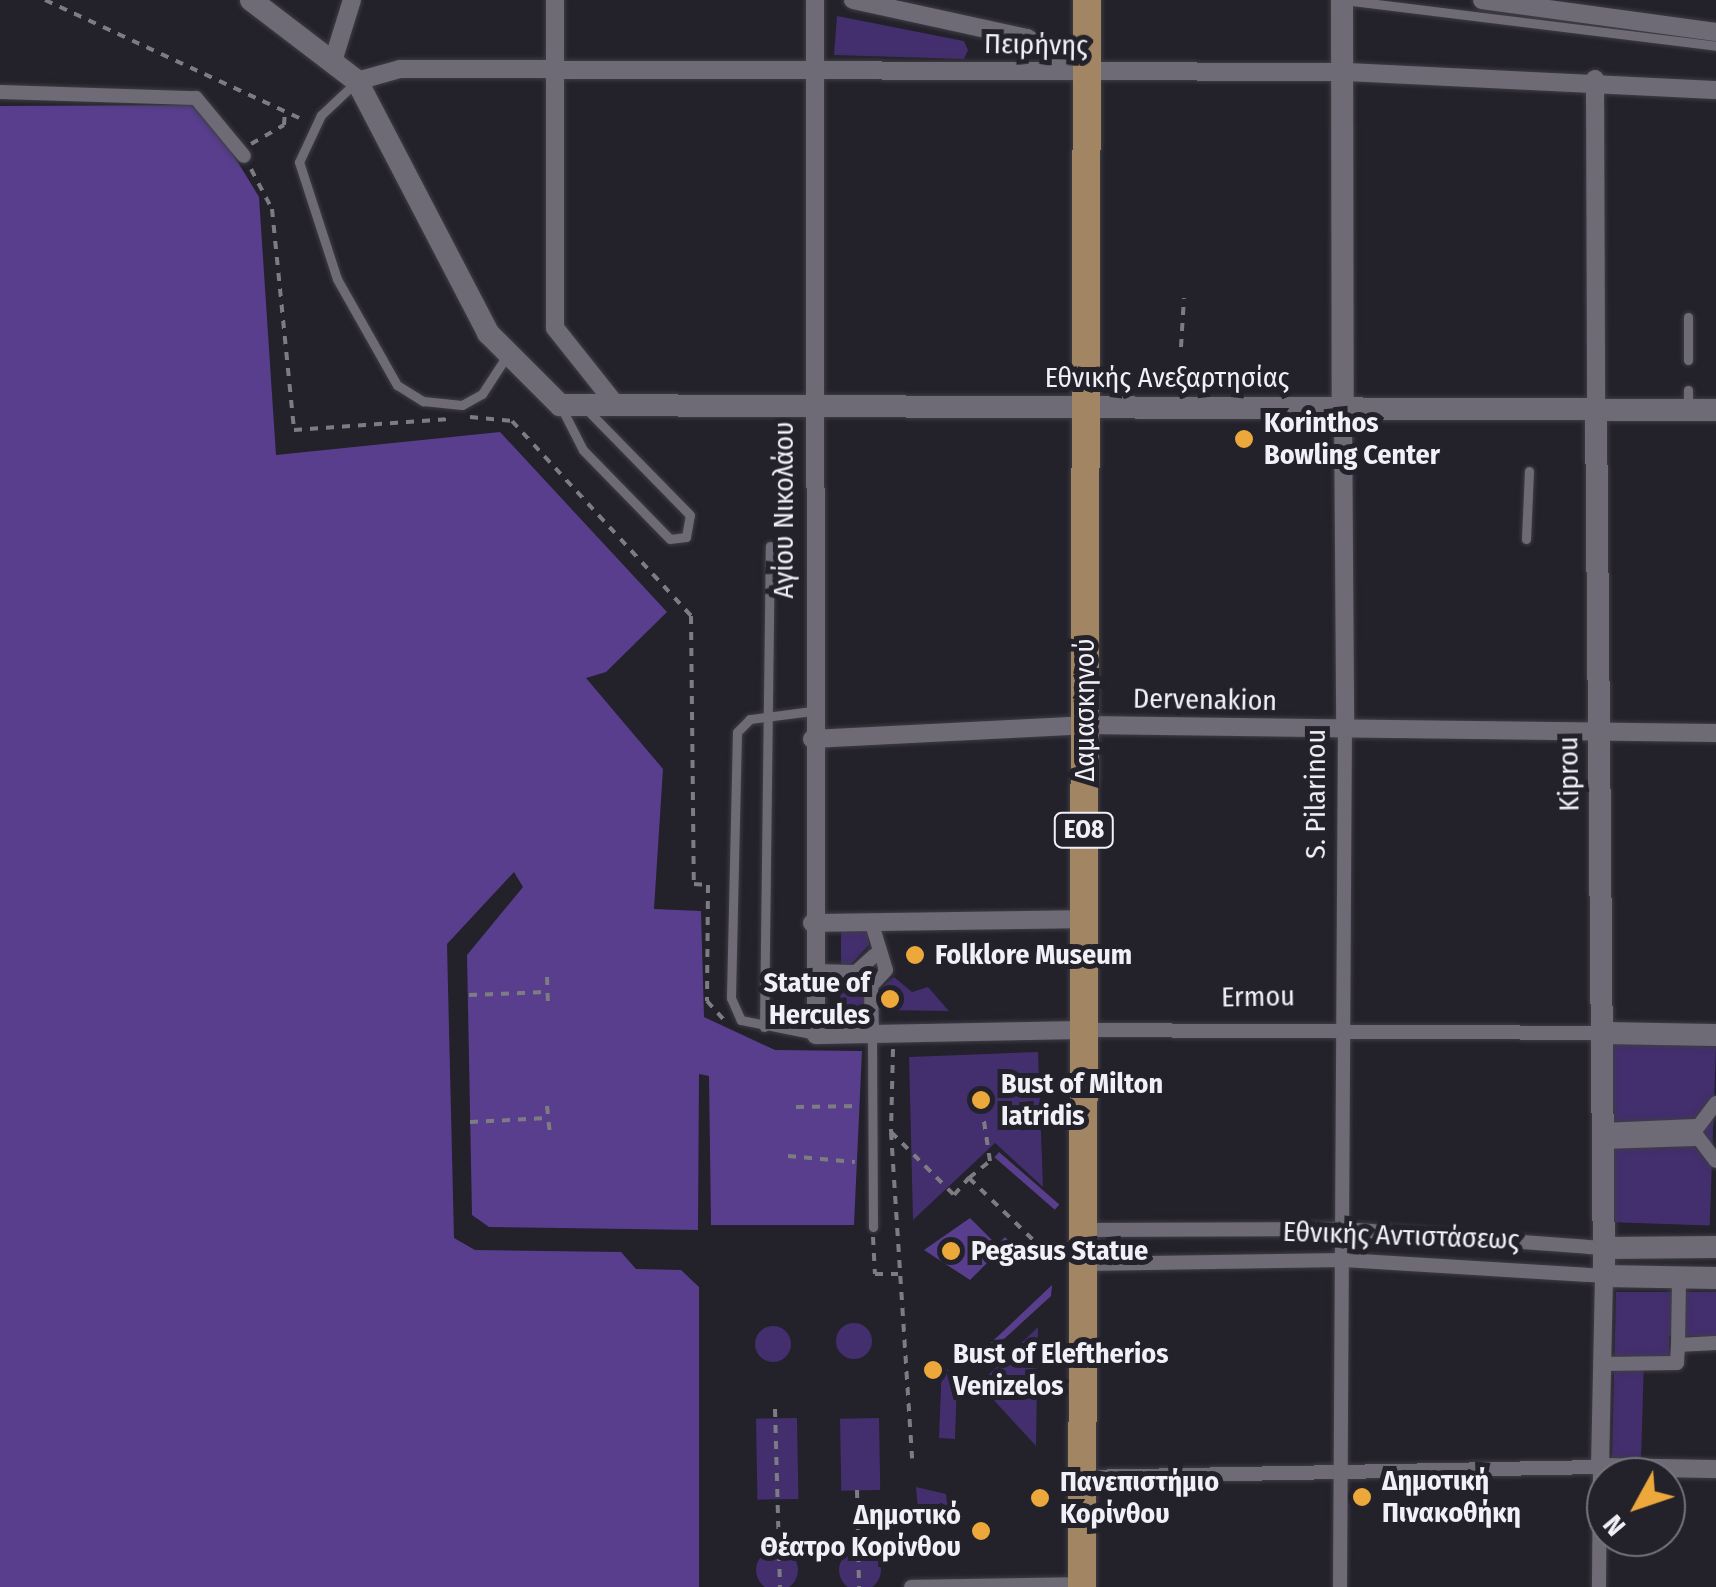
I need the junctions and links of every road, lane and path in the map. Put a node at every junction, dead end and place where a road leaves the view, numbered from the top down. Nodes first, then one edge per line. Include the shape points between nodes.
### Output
1 (46, 0) edge
2 (251, 0) edge
3 (352, 0) edge
4 (556, 0) edge
5 (816, 0) edge
6 (1087, 0) edge
7 (1343, 0) edge
8 (1482, 0) edge
9 (863, 1) edge
10 (1522, 2) edge
11 (1716, 32) edge
12 (1716, 46) edge
13 (334, 58) junction
14 (556, 69) junction
15 (815, 70) junction
16 (1346, 72) junction
17 (1087, 73) junction
18 (1595, 79) junction
19 (357, 81) junction
20 (1716, 90) edge
21 (0, 92) edge
22 (286, 110) junction
23 (314, 125) junction
24 (244, 156) junction
25 (1184, 298) dead end
26 (1688, 317) dead end
27 (1181, 347) dead end
28 (506, 357) junction
29 (1688, 360) dead end
30 (560, 405) junction
31 (618, 406) junction
32 (811, 407) junction
33 (584, 408) junction
34 (1086, 408) junction
35 (1343, 409) junction
36 (1596, 410) junction
37 (1716, 410) edge
38 (1529, 471) dead end
39 (1526, 539) dead end
40 (770, 546) dead end
41 (812, 711) junction
42 (772, 716) junction
43 (1085, 725) junction
44 (1598, 730) junction
45 (1346, 731) junction
46 (1716, 733) edge
47 (812, 738) junction
48 (708, 885) dead end
49 (1084, 919) junction
50 (871, 921) junction
51 (812, 924) junction
52 (875, 956) junction
53 (814, 970) junction
54 (856, 972) junction
55 (547, 977) dead end
56 (871, 986) junction
57 (546, 992) junction
58 (469, 995) dead end
59 (548, 1008) dead end
60 (1348, 1026) junction
61 (764, 1027) junction
62 (816, 1028) junction
63 (1084, 1030) junction
64 (1602, 1033) junction
65 (1716, 1035) edge
66 (872, 1038) junction
67 (892, 1038) junction
68 (1716, 1103) edge
69 (547, 1106) dead end
70 (860, 1106) dead end
71 (796, 1107) dead end
72 (982, 1108) dead end
73 (548, 1118) junction
74 (470, 1122) dead end
75 (891, 1132) junction
76 (1694, 1132) junction
77 (550, 1134) dead end
78 (1602, 1136) junction
79 (788, 1156) dead end
80 (1716, 1161) edge
81 (855, 1162) dead end
82 (969, 1178) junction
83 (873, 1227) dead end
84 (1083, 1230) junction
85 (1344, 1230) junction
86 (1716, 1247) edge
87 (873, 1248) dead end
88 (1604, 1248) junction
89 (1344, 1260) junction
90 (1083, 1264) junction
91 (900, 1274) junction
92 (1604, 1276) junction
93 (1679, 1278) junction
94 (1716, 1278) edge
95 (1716, 1344) edge
96 (1678, 1345) junction
97 (1602, 1364) junction
98 (775, 1409) dead end
99 (1600, 1457) edge
100 (912, 1458) dead end
101 (1586, 1467) edge
102 (1686, 1468) edge
103 (1716, 1469) edge
104 (1341, 1472) junction
105 (1082, 1478) junction
106 (857, 1490) dead end
107 (1599, 1557) edge
108 (1082, 1585) edge
109 (780, 1587) edge
110 (860, 1587) edge
111 (911, 1587) edge
112 (1340, 1587) edge
113 (1599, 1587) edge

1 - 22 path
2 - 13 street
3 - 13 street
4 - 14 street
5 - 15 street, Αγίου Νικολάου
6 - 17 main road, ΕΟ8
7 - 12 lane
7 - 16 street, S. Pilarinou
8 - 10 street
9 - 17 street via 1028,38
10 - 11 street
13 - 19 street
14 - 15 street, Πειρήνης
14 - 19 street, Πειρήνης via 400,69
14 - 31 street via 556,328
15 - 17 street, Πειρήνης
15 - 32 street, Αγίου Νικολάου
16 - 17 street, Πειρήνης
16 - 18 street, Πειρήνης
16 - 35 street, S. Pilarinou
17 - 34 main road, Δαμασκηνού / ΕΟ8
18 - 20 street, Πειρήνης
18 - 36 street, Kiprou
19 - 23 lane
19 - 28 street
21 - 24 street via 196,98
22 - 23 path
22 - 24 path via 284,125
23 - 28 lane via 299,162 305,198 337,280 398,384 422,402 462,405 482,394
24 - 48 path via 272,209 294,430 506,416 691,616 694,884
25 - 27 path
26 - 29 lane
28 - 30 street
30 - 33 street, Εθνικής Ανεξαρτησίας
30 - 33 lane via 583,450 670,540 686,538 690,515
31 - 32 street, Εθνικής Ανεξαρτησίας
31 - 33 street, Εθνικής Ανεξαρτησίας
32 - 34 street, Εθνικής Ανεξαρτησίας
32 - 41 street, Αγίου Νικολάου
34 - 35 street, Εθνικής Ανεξαρτησίας
34 - 43 main road, Δαμασκηνού / ΕΟ8
35 - 36 street, Εθνικής Ανεξαρτησίας via 1531,419
35 - 45 street, S. Pilarinou
36 - 37 street, Εθνικής Ανεξαρτησίας via 1688,400
36 - 44 street, Kiprou
38 - 39 lane
40 - 42 lane
41 - 42 lane
41 - 47 street, Αγίου Νικολάου
42 - 61 lane
42 - 61 lane via 737,732 730,761 732,1007
43 - 45 street, Dervenakion
43 - 47 street, Dervenakion
43 - 49 main road, Δαμασκηνού / ΕΟ8
44 - 45 street, Dervenakion
44 - 46 street, Dervenakion
44 - 64 street, Kiprou
45 - 60 street, S. Pilarinou
47 - 51 street, Αγίου Νικολάου
49 - 50 street
49 - 63 main road, Δαμασκηνού / ΕΟ8
50 - 51 street
50 - 52 street
51 - 53 street, Αγίου Νικολάου
52 - 54 street
52 - 56 street via 886,970
53 - 54 street
53 - 62 street, Αγίου Νικολάου
54 - 56 street
55 - 57 path
56 - 66 street
57 - 58 path
57 - 59 path
60 - 63 street, Ermou
60 - 64 street, Ermou
60 - 85 street, S. Pilarinou
61 - 62 lane
62 - 66 street, Ermou
63 - 67 street, Ermou
63 - 84 main road, Δαμασκηνού / ΕΟ8
64 - 65 street, Ermou
64 - 78 street, Kiprou
66 - 67 street, Ermou
66 - 83 lane
67 - 75 path
68 - 76 street
69 - 73 path
70 - 71 path
72 - 82 path via 990,1161
73 - 74 path
73 - 77 path
75 - 82 path via 954,1195
75 - 91 path
76 - 78 street
76 - 80 street
78 - 88 street, Kiprou
79 - 81 path
82 - 90 path via 1061,1266
84 - 85 street, Εθνικής Αντιστάσεως
84 - 90 main road, Δαμασκηνού / ΕΟ8
85 - 88 street, Εθνικής Αντιστάσεως
85 - 89 street, S. Pilarinou
86 - 88 street, Εθνικής Αντιστάσεως
87 - 91 path via 875,1274
88 - 92 street, Kiprou
89 - 90 street, Εθνικής Αντιστάσεως
89 - 92 street, Εθνικής Αντιστάσεως
89 - 104 street, S. Pilarinou
90 - 105 main road, Δαμασκηνού / ΕΟ8
91 - 100 path
92 - 93 street, Εθνικής Αντιστάσεως
92 - 97 street, Kiprou
93 - 94 street, Εθνικής Αντιστάσεως
93 - 96 street
95 - 96 street
96 - 97 street via 1677,1364
97 - 99 street, Kiprou
98 - 109 path
101 - 104 street
102 - 103 street
104 - 105 street
104 - 112 street, S. Pilarinou
105 - 108 main road, Δαμασκηνού / ΕΟ8
106 - 110 path
107 - 113 street
108 - 111 street

